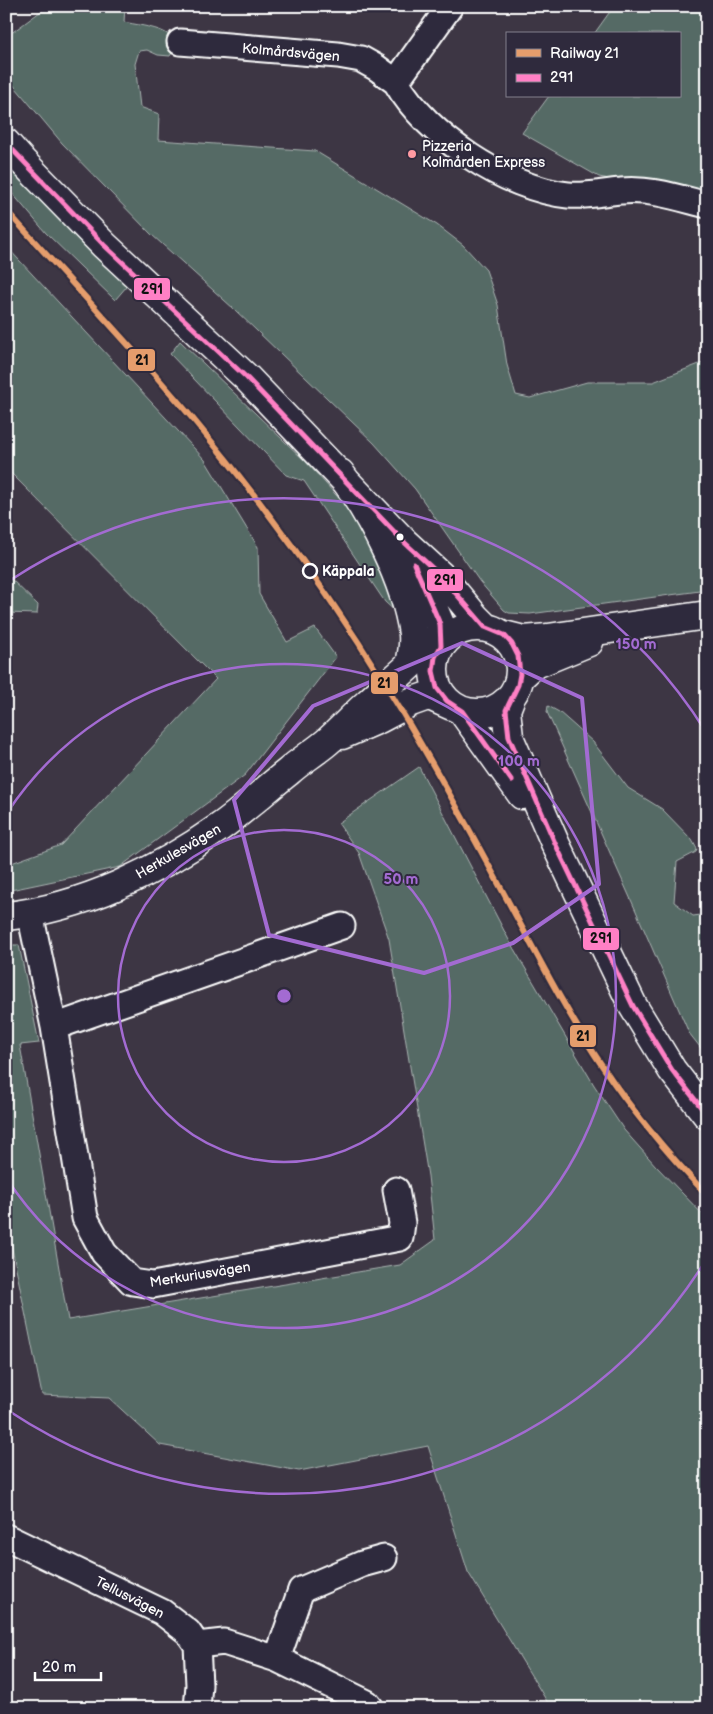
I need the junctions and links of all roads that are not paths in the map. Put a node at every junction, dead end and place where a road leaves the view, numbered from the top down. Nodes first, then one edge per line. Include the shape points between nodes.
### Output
1 (450, 6) edge
2 (180, 42) dead end
3 (396, 82) junction
4 (6, 143) edge
5 (707, 206) edge
6 (340, 473) junction
7 (404, 542) junction
8 (707, 615) edge
9 (618, 629) junction
10 (495, 631) junction
11 (438, 650) junction
12 (410, 665) junction
13 (515, 687) junction
14 (457, 708) junction
15 (327, 742) junction
16 (556, 843) junction
17 (18, 914) edge
18 (342, 926) dead end
19 (54, 1027) junction
20 (707, 1115) edge
21 (396, 1190) dead end
22 (6, 1537) edge
23 (384, 1558) dead end
24 (197, 1645) junction
25 (277, 1660) junction
26 (197, 1708) edge
27 (370, 1708) edge

1 - 3 street
2 - 3 street, Kolmårdsvägen via 361,59
3 - 5 street, Kolmårdsvägen via 418,114 434,129 507,178 522,184 569,195 642,191
4 - 6 main road via 104,245 247,378
6 - 7 main road
6 - 12 main road via 367,513 399,585 413,634
7 - 10 main road via 441,576 475,617
7 - 11 main road via 440,624
8 - 9 main road
9 - 10 main road via 524,640
9 - 13 main road via 533,665
10 - 11 main road via 474,626 462,629 450,636
10 - 13 main road via 512,644 518,656
11 - 12 main road, Herkulesvägen
11 - 14 main road via 433,671 435,683 442,696
12 - 15 main road, Herkulesvägen
13 - 14 main road via 499,707 488,712
13 - 16 main road via 506,710 510,738
14 - 15 main road, Herkulesvägen via 425,696
14 - 16 main road
15 - 17 main road, Herkulesvägen via 244,809 179,854 116,885 57,907
16 - 20 main road via 633,1006 672,1070
17 - 19 street, Merkuriusvägen
18 - 19 street
19 - 21 street, Merkuriusvägen via 85,1218 104,1253 132,1282 153,1285 400,1238 402,1223
22 - 24 street, Tellusvägen via 162,1612 188,1632
23 - 25 street via 301,1590
24 - 25 street via 224,1642
24 - 26 street via 200,1685
25 - 27 street via 367,1703

